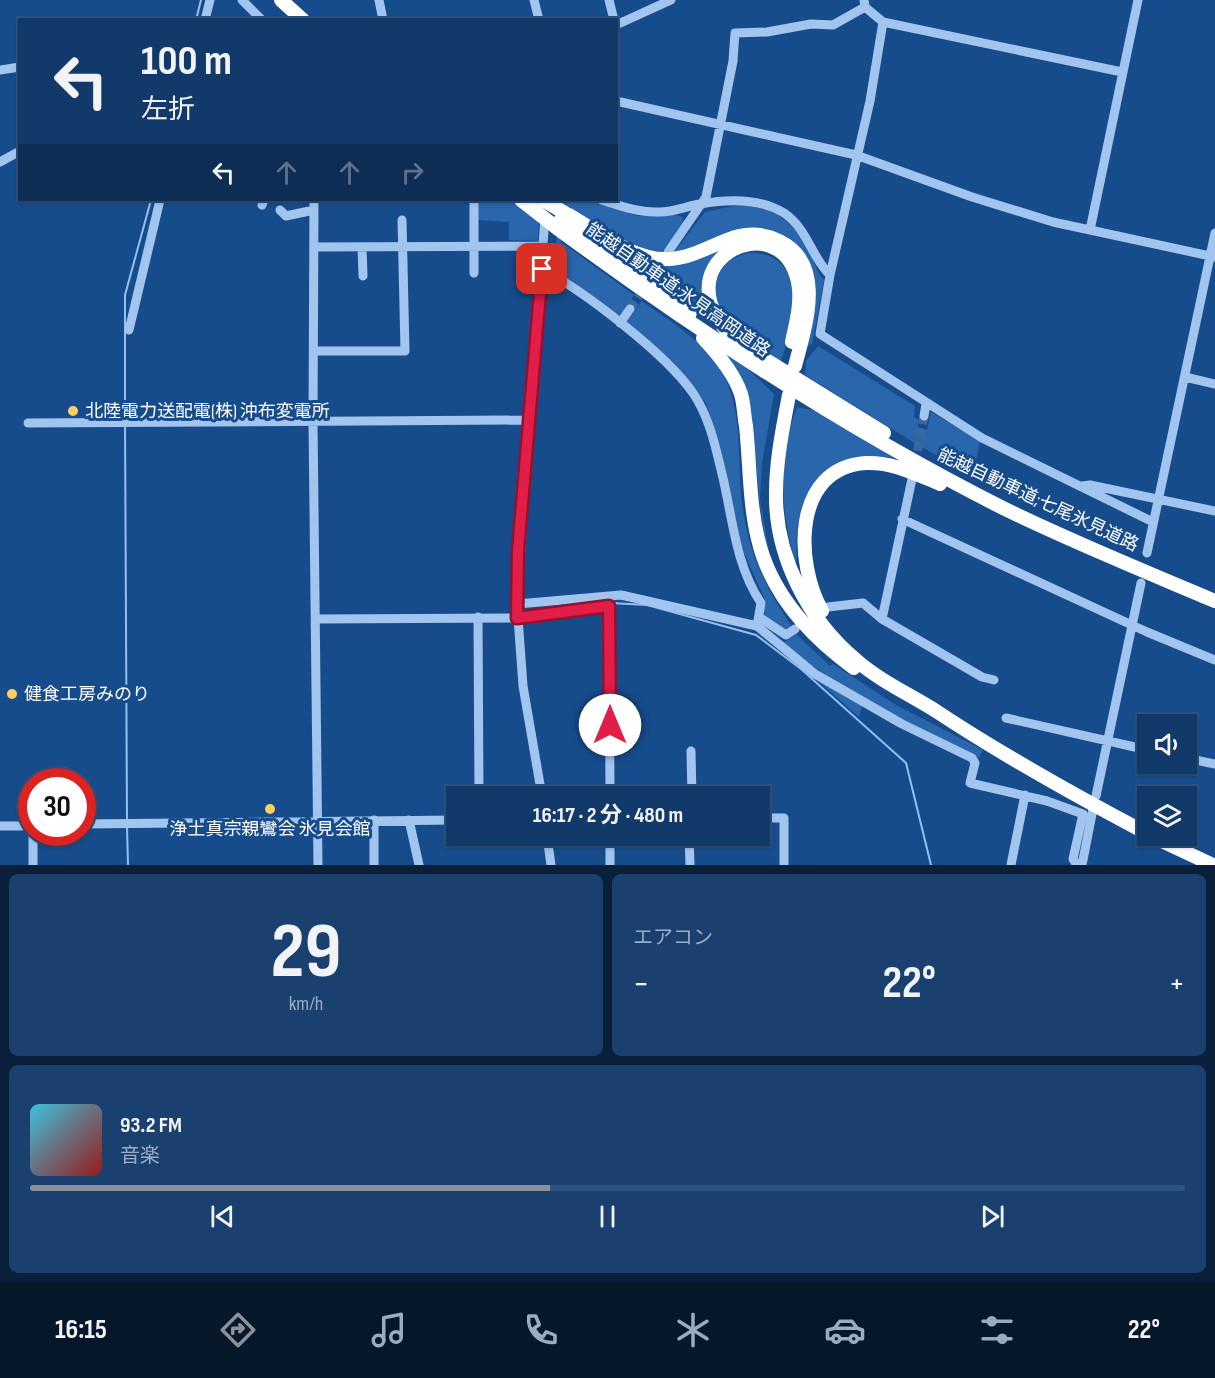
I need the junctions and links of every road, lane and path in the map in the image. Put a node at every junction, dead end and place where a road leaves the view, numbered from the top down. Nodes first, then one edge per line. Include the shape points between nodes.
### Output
1 (210, 0) edge
2 (242, 0) edge
3 (281, 0) edge
4 (290, 0) edge
5 (379, 0) edge
6 (534, 0) edge
7 (609, 0) edge
8 (671, 0) edge
9 (1138, 0) edge
10 (865, 4) edge
11 (206, 18) edge
12 (260, 18) edge
13 (301, 18) edge
14 (310, 18) edge
15 (383, 18) edge
16 (538, 18) edge
17 (614, 18) edge
18 (883, 22) junction
19 (618, 24) edge
20 (18, 67) edge
21 (0, 70) edge
22 (1122, 72) junction
23 (618, 101) edge
24 (721, 125) junction
25 (18, 152) edge
26 (856, 155) junction
27 (0, 162) edge
28 (160, 201) edge
29 (314, 201) edge
30 (474, 201) edge
31 (523, 201) edge
32 (536, 201) edge
33 (545, 201) edge
34 (546, 201) edge
35 (605, 201) edge
36 (701, 204) junction
37 (280, 210) dead end
38 (314, 210) junction
39 (402, 220) dead end
40 (561, 220) junction
41 (1090, 230) junction
42 (1215, 233) edge
43 (474, 246) junction
44 (542, 246) junction
45 (314, 247) junction
46 (362, 247) junction
47 (403, 247) junction
48 (668, 252) tunnel mouth
49 (1213, 257) edge
50 (542, 269) junction
51 (474, 273) dead end
52 (830, 275) junction
53 (363, 276) dead end
54 (664, 306) junction
55 (630, 309) tunnel mouth
56 (620, 323) junction
57 (129, 330) dead end
58 (742, 346) junction
59 (314, 351) junction
60 (1185, 377) junction
61 (789, 379) junction
62 (1215, 384) edge
63 (926, 404) junction
64 (924, 416) tunnel mouth
65 (529, 420) junction
66 (313, 422) junction
67 (28, 423) dead end
68 (912, 479) dead end
69 (1080, 486) junction
70 (1158, 499) junction
71 (1215, 511) edge
72 (902, 519) junction
73 (1153, 522) junction
74 (1037, 524) junction
75 (1147, 553) dead end
76 (1141, 582) dead end
77 (1215, 594) edge
78 (1215, 601) edge
79 (516, 604) junction
80 (828, 607) dead end
81 (478, 617) junction
82 (517, 618) junction
83 (317, 619) junction
84 (882, 619) junction
85 (758, 622) junction
86 (1132, 624) junction
87 (795, 629) dead end
88 (1215, 660) edge
89 (856, 665) junction
90 (994, 680) dead end
91 (1006, 718) dead end
92 (1107, 741) junction
93 (1137, 748) edge
94 (691, 751) dead end
95 (1197, 760) edge
96 (1215, 764) edge
97 (479, 786) edge
98 (540, 786) edge
99 (610, 786) edge
100 (692, 786) edge
101 (1025, 795) junction
102 (1096, 796) dead end
103 (1094, 809) dead end
104 (770, 818) edge
105 (374, 820) junction
106 (409, 820) junction
107 (446, 820) edge
108 (318, 821) junction
109 (96, 824) edge
110 (0, 826) edge
111 (18, 826) edge
112 (1137, 828) edge
113 (33, 846) edge
114 (549, 846) edge
115 (610, 846) edge
116 (689, 846) edge
117 (1172, 846) edge
118 (33, 865) edge
119 (318, 865) edge
120 (374, 865) edge
121 (419, 865) edge
122 (551, 865) edge
123 (610, 865) edge
124 (690, 865) edge
125 (784, 865) edge
126 (1011, 865) edge
127 (1077, 865) edge
128 (1082, 865) edge
129 (1213, 865) edge

1 - 11 street
2 - 12 street
3 - 13 highway
4 - 14 highway
5 - 15 street
6 - 16 street
7 - 17 street
8 - 19 street
9 - 22 street
10 - 18 street
10 - 24 street via 833,25 735,33
18 - 22 street
18 - 26 street
20 - 21 street
22 - 41 street
23 - 24 street
24 - 26 street
24 - 36 street via 706,197
25 - 27 street
26 - 41 street via 972,197
26 - 52 street
28 - 57 street
29 - 38 street
30 - 43 street
31 - 40 highway, 能越自動車道;氷見高岡道路, bridge
32 - 40 highway, 能越自動車道;氷見高岡道路
33 - 44 street
34 - 40 highway, bridge
35 - 36 street via 660,212
36 - 48 street
36 - 52 street via 760,202 780,211 805,233
37 - 38 street via 286,216
38 - 45 street
39 - 47 street
40 - 54 highway, 能越自動車道;氷見高岡道路
40 - 58 highway, 能越自動車道;氷見高岡道路
40 - 61 highway via 649,257 690,255 752,234 772,237 787,245 798,256 808,285 807,318
41 - 49 street
42 - 49 street
43 - 44 street
43 - 47 street
43 - 51 street
44 - 50 street
45 - 46 street
45 - 59 street
46 - 47 street
46 - 53 street
47 - 59 street via 405,351
49 - 60 street
50 - 56 street
50 - 65 street
52 - 63 street via 820,334
54 - 61 highway, 能越自動車道;氷見高岡道路
54 - 89 highway via 718,354 741,395 758,542 777,586 800,621 823,645
55 - 56 street
56 - 85 street via 693,393 711,429 738,551 761,603
58 - 61 highway, 能越自動車道;氷見高岡道路
58 - 61 highway via 719,322 708,290 713,268 726,252 739,245 757,244 784,256 798,281 799,307
59 - 66 street
60 - 62 street
60 - 70 street
61 - 74 highway, 能越自動車道;七尾氷見道路 via 911,459
61 - 77 highway, 能越自動車道;七尾氷見道路 via 1007,501
61 - 89 highway via 776,494 783,545 819,621
63 - 64 street
63 - 69 street via 982,438
65 - 66 street
65 - 79 street
66 - 67 street
66 - 83 street
68 - 72 street
69 - 70 street
69 - 73 street
70 - 71 street
70 - 73 street
72 - 84 street
72 - 86 street
73 - 75 street
74 - 78 highway, 能越自動車道;七尾氷見道路
74 - 89 highway via 894,466 858,465 825,480 810,504 805,523 809,583 820,609
76 - 86 street
79 - 82 street
79 - 85 street via 621,595
80 - 84 street via 863,603
81 - 82 street
81 - 83 street
81 - 97 street
82 - 98 street via 523,686
82 - 99 street via 609,606
83 - 108 street
84 - 90 street via 982,677
85 - 87 street via 786,635
85 - 101 street via 815,674 902,724 972,758 975,763 970,783
86 - 88 street
86 - 92 street
89 - 112 highway
91 - 92 street
92 - 93 street
92 - 102 street
94 - 100 street
95 - 96 street
101 - 126 street
101 - 127 street via 1083,814 1073,859
103 - 128 street
104 - 125 street via 783,818
105 - 106 street
105 - 108 street
105 - 120 street
106 - 107 street
106 - 121 street
108 - 109 street
108 - 119 street
110 - 111 street
113 - 118 street
114 - 122 street
115 - 123 street
116 - 124 street
117 - 129 highway

